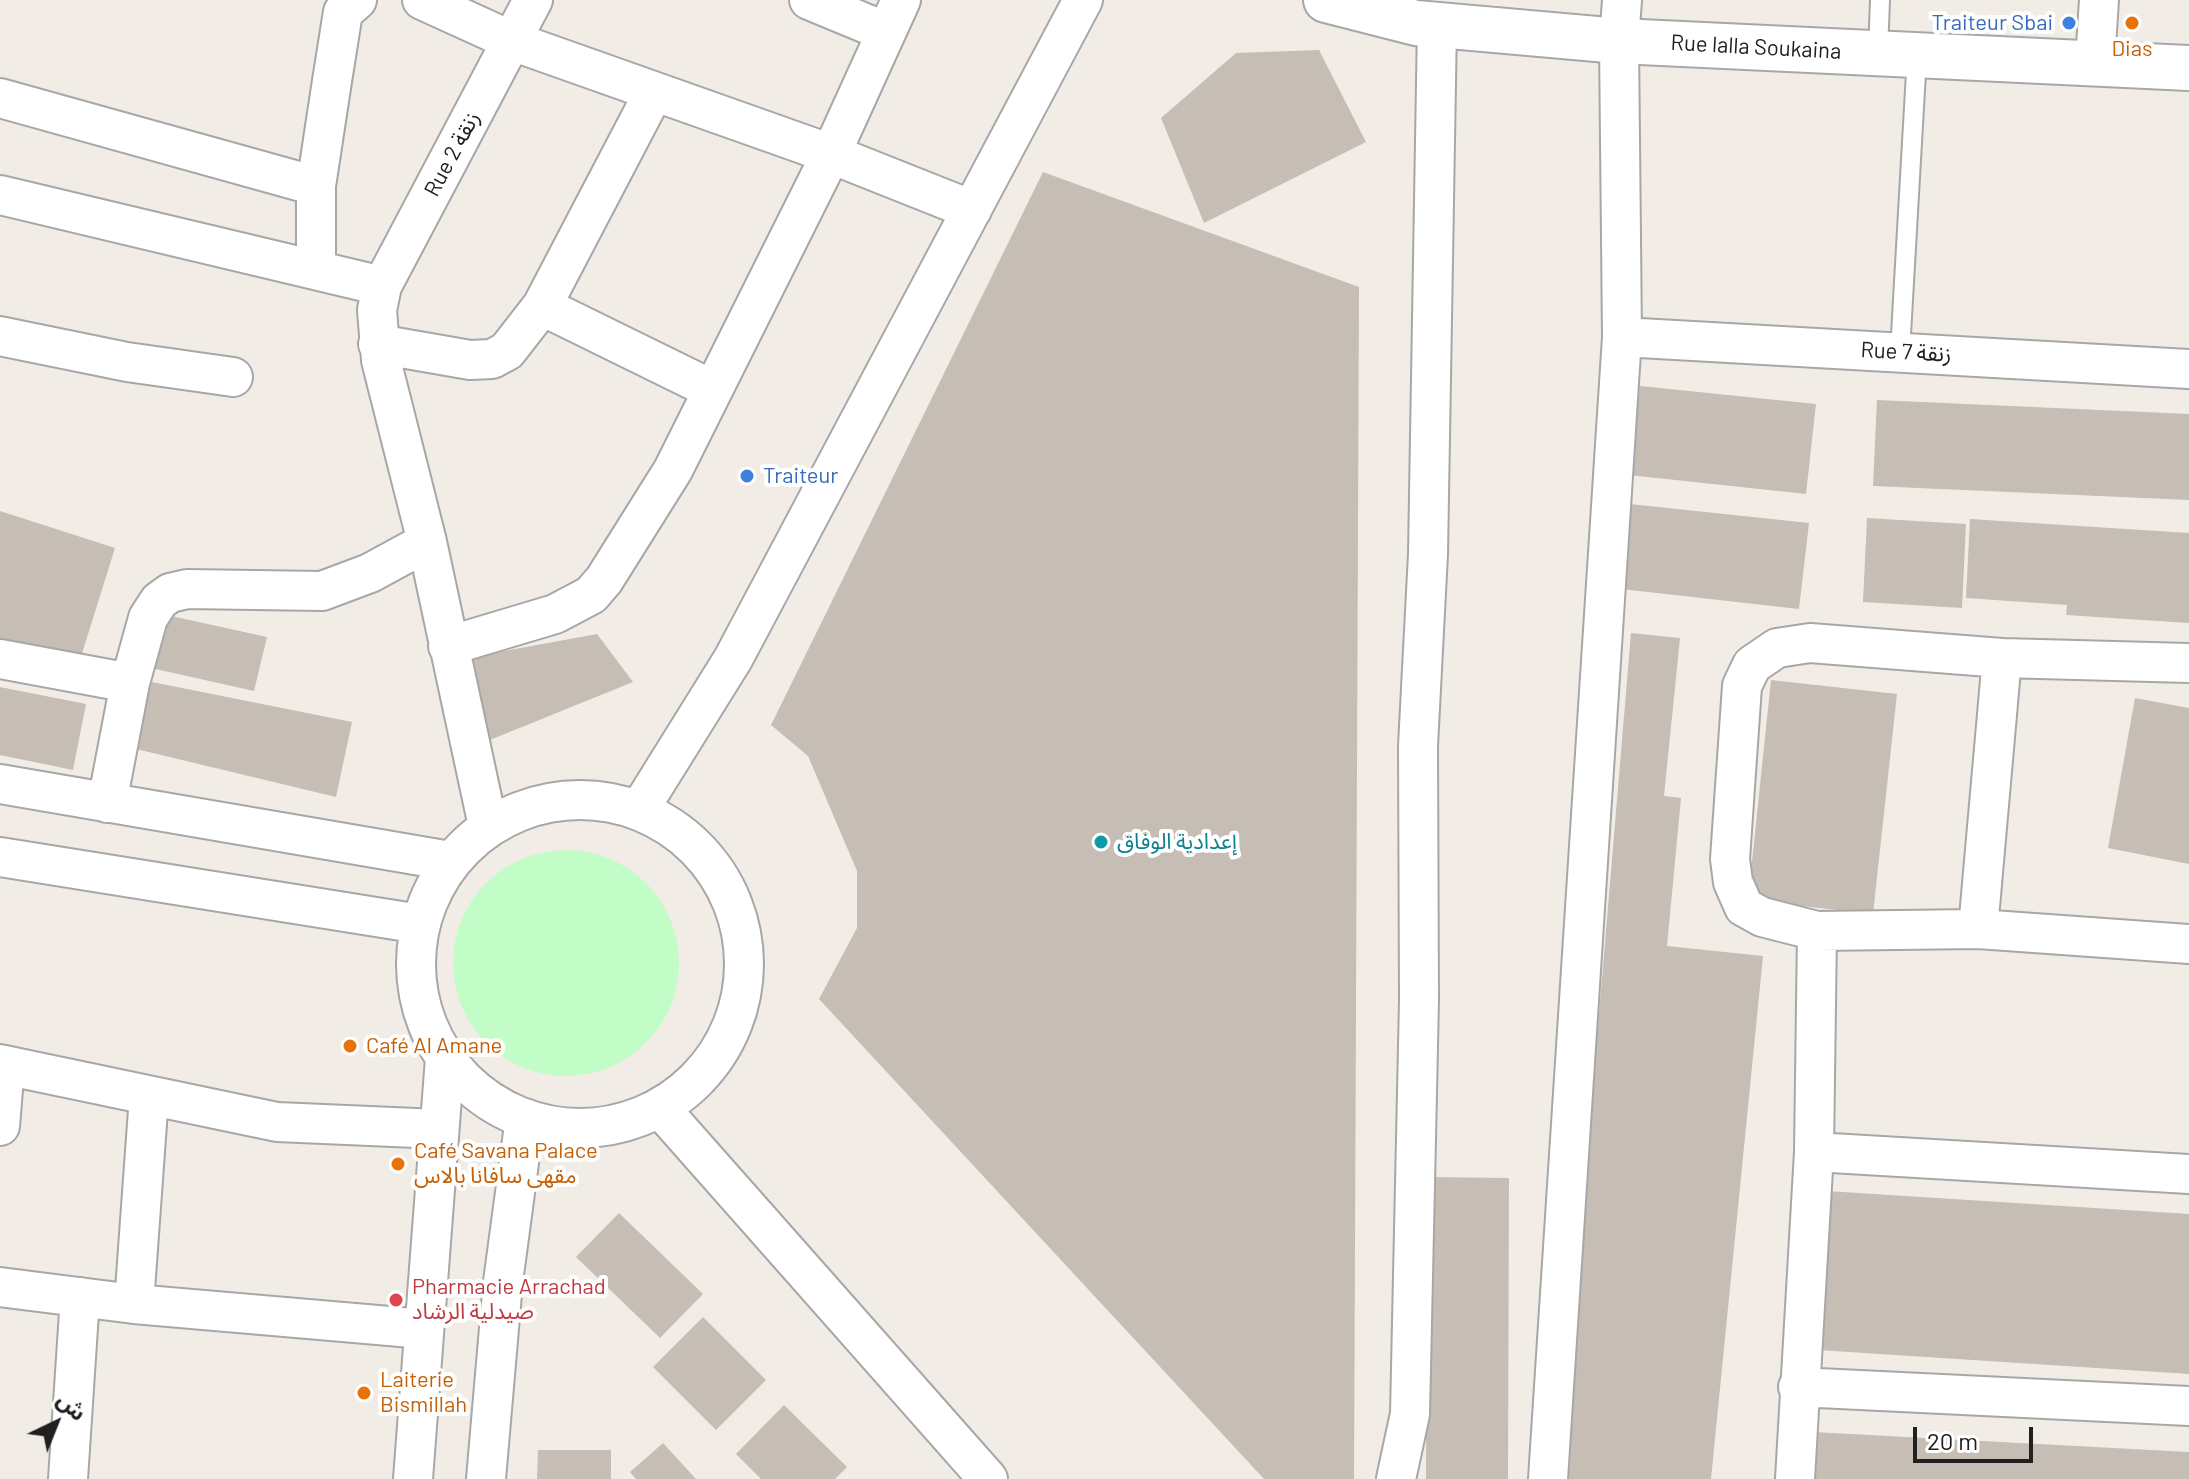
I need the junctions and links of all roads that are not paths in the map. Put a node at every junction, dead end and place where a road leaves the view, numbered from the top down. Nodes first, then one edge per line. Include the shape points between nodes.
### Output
1 (422, 0) edge
2 (533, 0) edge
3 (809, 0) edge
4 (1083, 0) edge
5 (1326, 0) edge
6 (1880, 0) edge
7 (2099, 0) edge
8 (338, 4) edge
9 (1391, 10) edge
10 (892, 16) edge
11 (1620, 20) edge
12 (1437, 24) junction
13 (512, 41) junction
14 (1897, 53) junction
15 (2095, 62) junction
16 (2189, 68) edge
17 (654, 92) junction
18 (0, 98) edge
19 (831, 154) junction
20 (316, 186) junction
21 (0, 195) edge
22 (972, 210) junction
23 (316, 270) junction
24 (542, 306) junction
25 (379, 314) junction
26 (0, 336) edge
27 (1622, 337) junction
28 (1900, 352) junction
29 (2189, 369) edge
30 (233, 377) dead end
31 (713, 390) junction
32 (427, 542) junction
33 (448, 646) junction
34 (2002, 658) junction
35 (0, 659) edge
36 (2189, 663) edge
37 (130, 683) junction
38 (0, 784) edge
39 (107, 803) junction
40 (639, 810) junction
41 (488, 826) junction
42 (0, 857) edge
43 (450, 861) junction
44 (420, 924) junction
45 (1978, 929) junction
46 (1817, 931) junction
47 (2189, 944) edge
48 (445, 1058) junction
49 (3, 1065) edge
50 (149, 1096) junction
51 (660, 1108) junction
52 (525, 1118) junction
53 (0, 1126) edge
54 (439, 1129) junction
55 (1814, 1152) junction
56 (2189, 1174) edge
57 (0, 1287) edge
58 (80, 1297) junction
59 (134, 1304) junction
60 (424, 1329) junction
61 (1798, 1387) junction
62 (2189, 1406) edge
63 (68, 1479) edge
64 (413, 1479) edge
65 (486, 1479) edge
66 (988, 1479) edge
67 (1396, 1479) edge
68 (1548, 1479) edge
69 (1795, 1479) edge

1 - 13 street
2 - 13 street, Rue 2 زنقة
3 - 10 street
4 - 22 street
5 - 9 street, Rue lalla Soukaina
6 - 14 lane
7 - 15 street
8 - 20 street
9 - 12 street, Rue lalla Soukaina
10 - 19 street
11 - 12 street, Rue lalla Soukaina
11 - 14 street, Rue lalla Soukaina
11 - 27 street
12 - 67 street via 1428,554 1418,746 1419,1000 1410,1414
13 - 17 street
13 - 25 street, Rue 2 زنقة
14 - 15 street, Rue lalla Soukaina
14 - 28 lane
15 - 16 street, Rue lalla Soukaina
17 - 19 street
17 - 24 street
18 - 20 street
19 - 22 street
19 - 31 street
20 - 23 street
21 - 23 street
22 - 40 street via 733,659
23 - 25 street
24 - 25 street via 515,343 492,359 450,358
24 - 31 street
25 - 32 street
26 - 30 street
27 - 28 street, Rue 7 زنقة
27 - 68 street
28 - 29 street, Rue 7 زنقة
31 - 33 street via 673,470 591,595 555,614
32 - 33 street
32 - 37 street via 370,573 312,593 170,593 148,618
33 - 41 street
34 - 36 street
34 - 45 street
34 - 46 street via 1810,643 1777,648 1752,665 1742,686 1730,859 1733,882 1744,907
35 - 37 street
37 - 39 street
38 - 39 street
39 - 43 street
40 - 41 street via 588,799 561,800
40 - 51 street via 685,837 704,856 732,901 744,953 739,1005 724,1042 702,1075
41 - 43 street
42 - 44 street
43 - 44 street via 435,883
44 - 48 street via 416,985
45 - 46 street
45 - 47 street
46 - 55 street
48 - 52 street via 480,1094
48 - 54 street
49 - 50 street
49 - 53 street
50 - 54 street via 277,1122
50 - 59 street
51 - 52 street via 594,1127 570,1128
51 - 66 street
52 - 65 street via 503,1282
54 - 60 street
55 - 56 street
55 - 61 street
57 - 58 street
58 - 59 street
58 - 63 street
59 - 60 street
60 - 64 street
61 - 62 street
61 - 69 street

